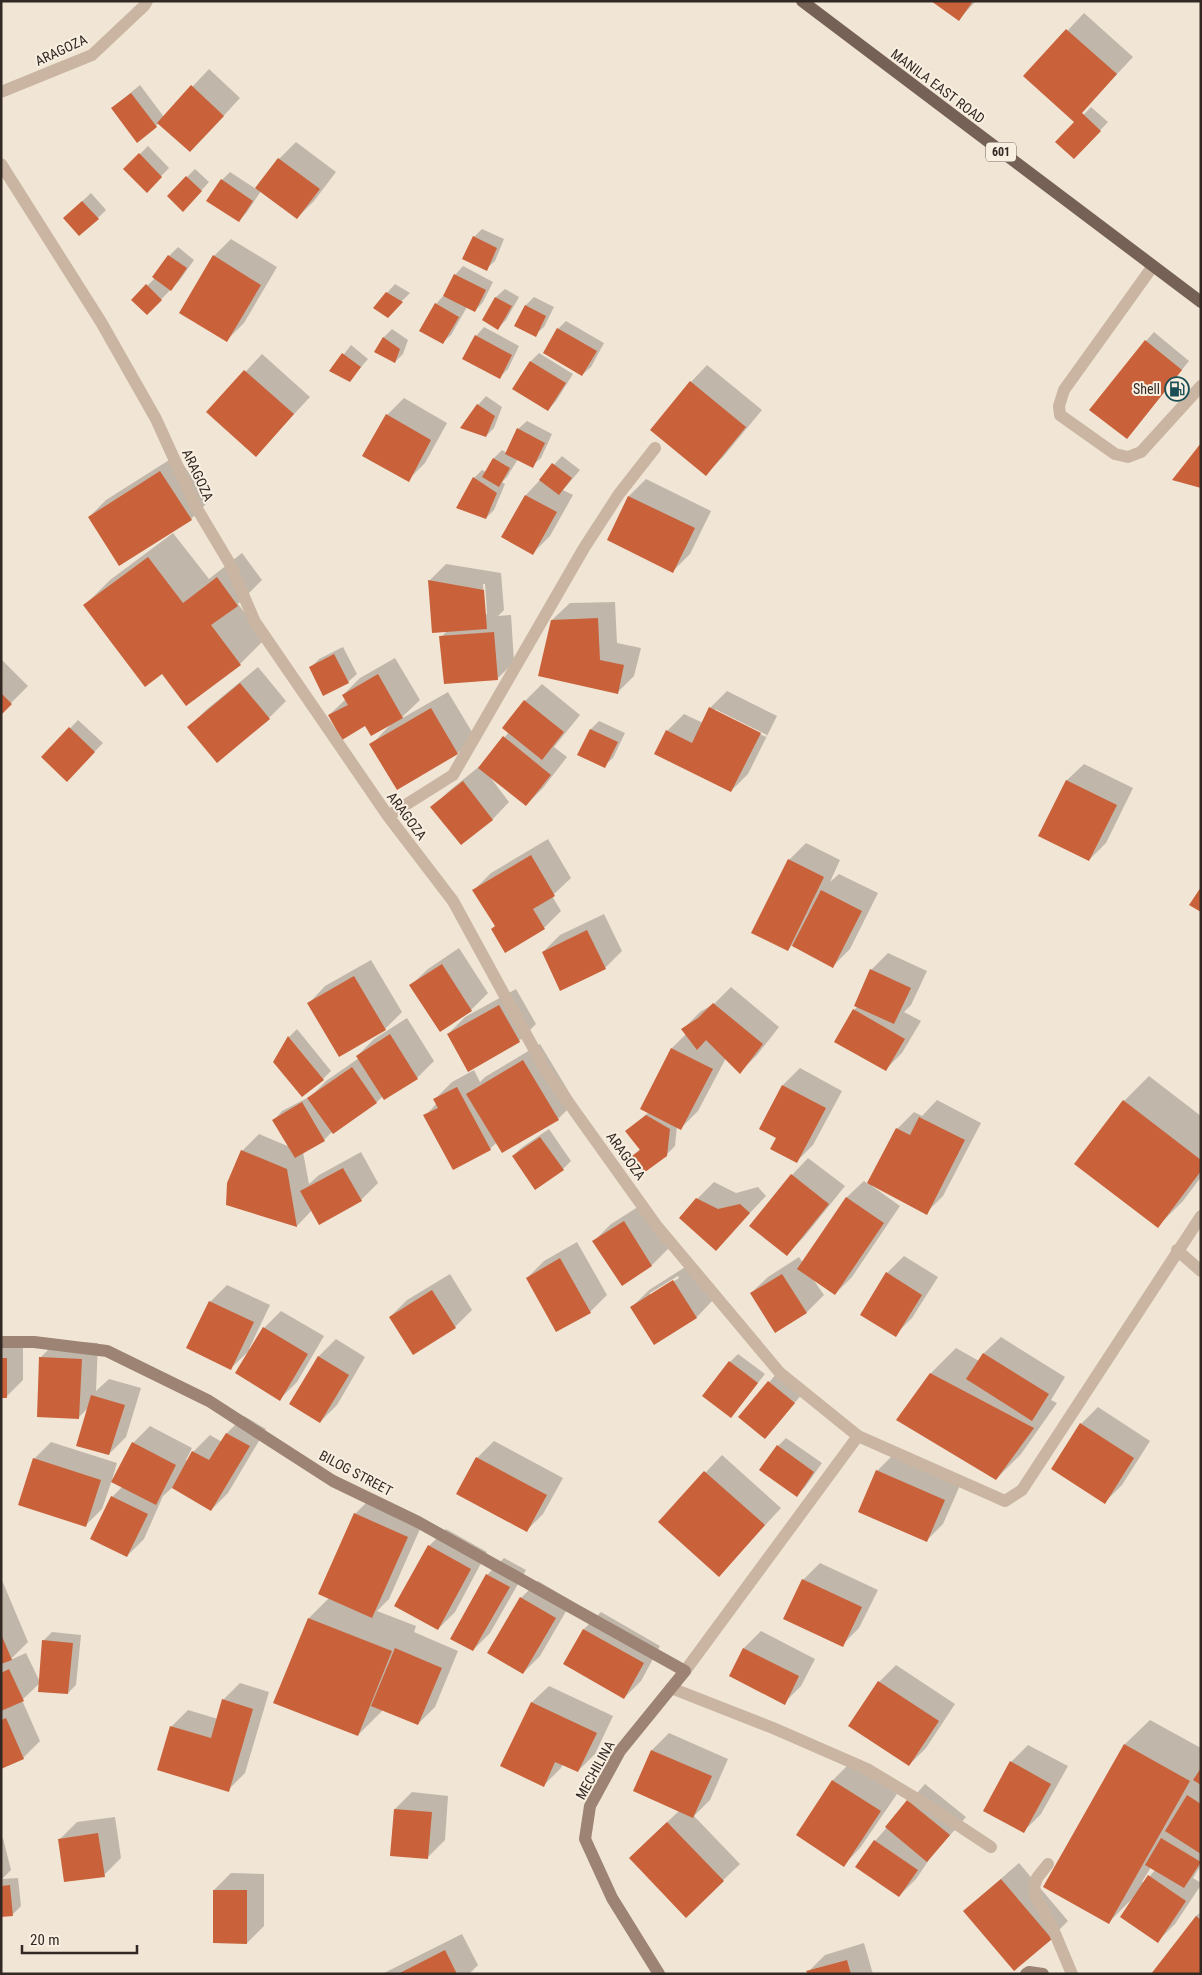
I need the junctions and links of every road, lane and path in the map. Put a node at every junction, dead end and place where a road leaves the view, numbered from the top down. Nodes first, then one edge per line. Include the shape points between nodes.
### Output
1 (147, 1) edge
2 (802, 1) edge
3 (1, 92) edge
4 (1, 164) edge
5 (1153, 266) junction
6 (1201, 302) edge
7 (1201, 386) edge
8 (655, 448) dead end
9 (388, 816) junction
10 (1201, 1216) edge
11 (1177, 1250) junction
12 (1201, 1271) edge
13 (1, 1342) edge
14 (858, 1436) junction
15 (685, 1671) junction
16 (671, 1688) junction
17 (991, 1847) dead end
18 (1048, 1864) dead end
19 (659, 1974) edge
20 (1026, 1974) edge
21 (1043, 1974) edge
22 (1072, 1974) edge

1 - 3 street, ARAGOZA via 92,55
2 - 5 main road, MANILA EAST ROAD / 601
4 - 9 street, ARAGOZA via 101,322 156,419 196,507 230,564 255,622
5 - 6 main road, MANILA EAST ROAD / 601
5 - 7 street via 1064,390 1060,415 1115,454 1128,457 1141,452
8 - 9 street via 619,494 584,548 453,775
9 - 14 street, ARAGOZA via 453,901 546,1071 656,1225 780,1373
10 - 11 street
11 - 12 street
11 - 14 street, ARAGOZA via 1022,1490 1005,1501
13 - 15 street, BILOG STREET via 34,1342 107,1352 124,1360 209,1401 334,1481 418,1522
14 - 15 street
15 - 16 street, MECHILINA
16 - 17 street via 867,1769
16 - 19 street, MECHILINA via 620,1751 590,1806 585,1839 612,1898
18 - 22 street via 1037,1878 1034,1887 1036,1897
20 - 21 street

